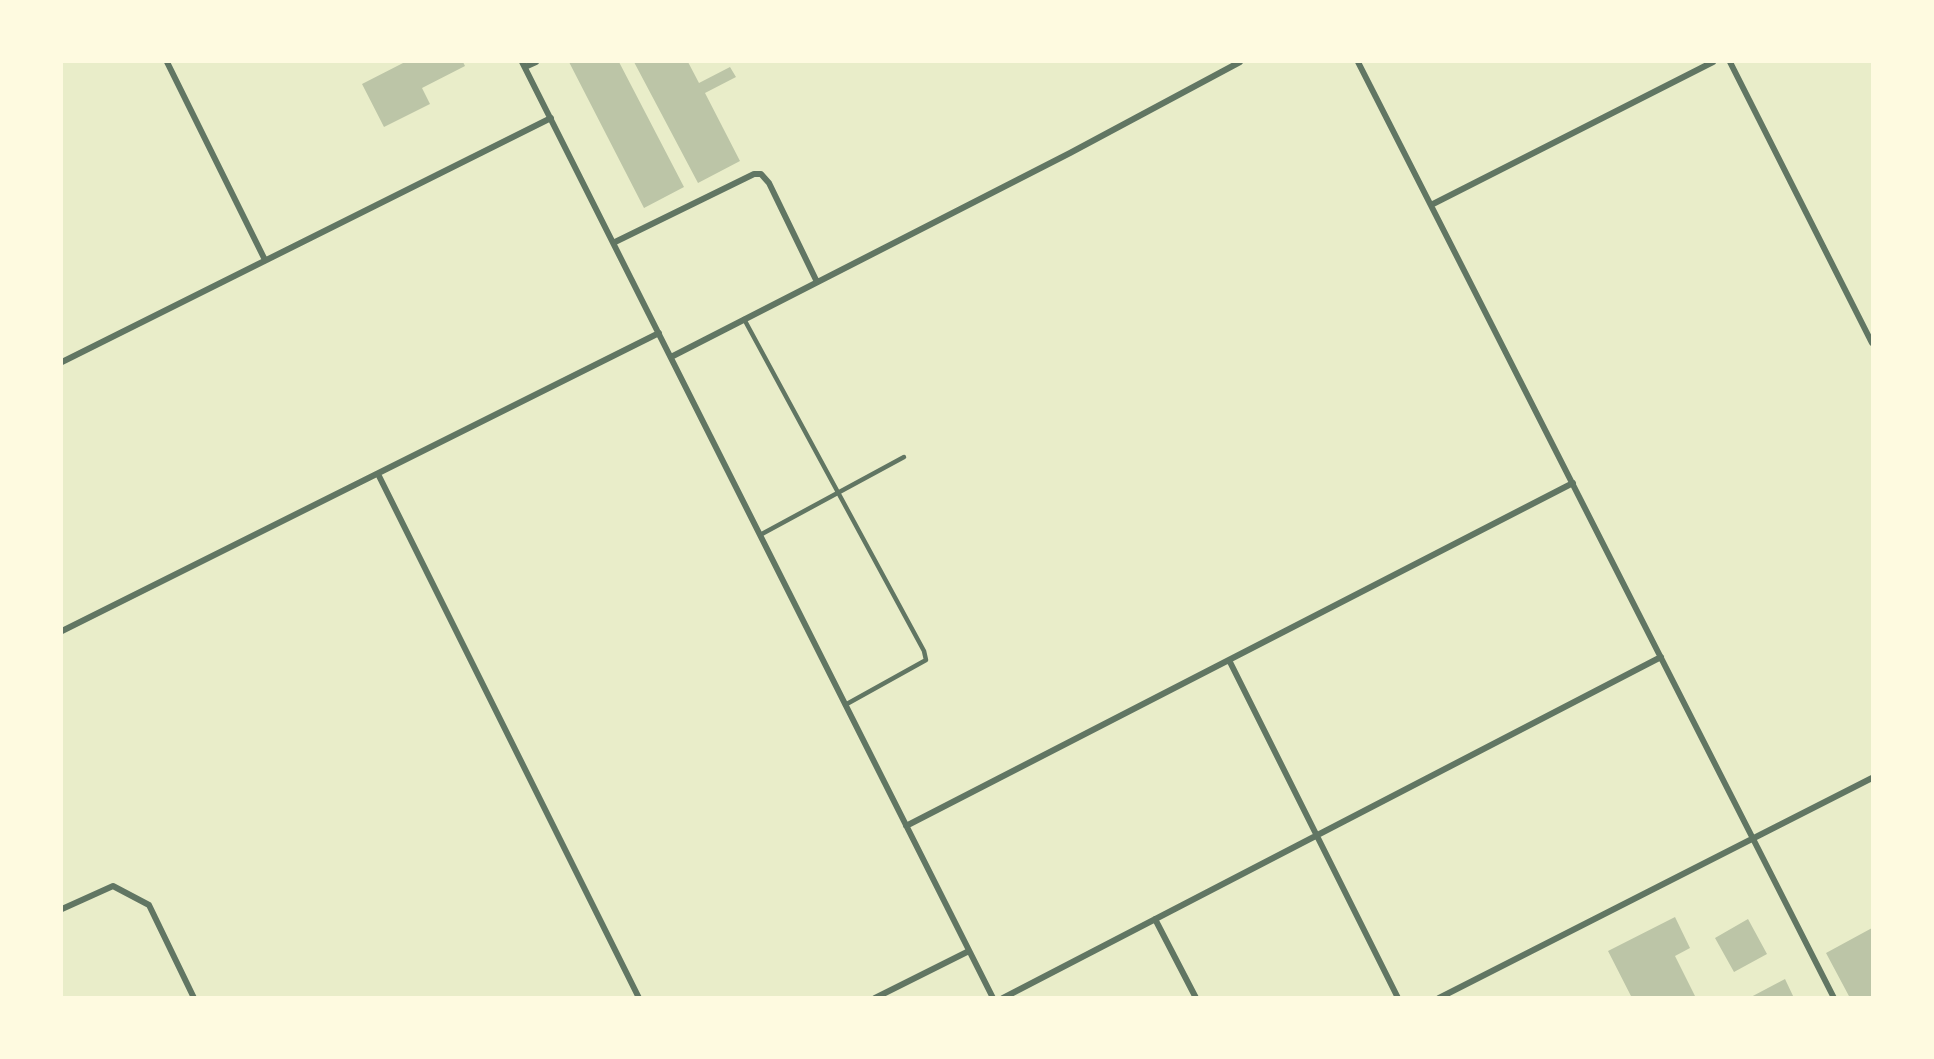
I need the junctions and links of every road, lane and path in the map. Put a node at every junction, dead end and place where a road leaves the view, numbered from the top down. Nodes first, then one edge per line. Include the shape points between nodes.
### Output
1 (167, 62) edge
2 (536, 62) edge
3 (1240, 62) edge
4 (1358, 62) edge
5 (1713, 62) edge
6 (1730, 62) edge
7 (523, 64) edge
8 (550, 118) junction
9 (1431, 205) junction
10 (613, 243) junction
11 (265, 260) junction
12 (817, 282) junction
13 (744, 319) junction
14 (659, 333) junction
15 (1872, 343) edge
16 (671, 357) junction
17 (62, 362) edge
18 (904, 457) dead end
19 (378, 474) junction
20 (1573, 483) junction
21 (838, 493) junction
22 (760, 535) junction
23 (62, 631) edge
24 (1661, 657) junction
25 (1229, 660) junction
26 (845, 705) junction
27 (1872, 778) edge
28 (906, 826) junction
29 (1317, 835) junction
30 (1753, 838) junction
31 (62, 909) edge
32 (1155, 919) junction
33 (969, 951) junction
34 (194, 998) edge
35 (639, 998) edge
36 (875, 998) edge
37 (993, 998) edge
38 (1004, 998) edge
39 (1196, 998) edge
40 (1398, 998) edge
41 (1439, 998) edge
42 (1834, 998) edge

1 - 11 street
2 - 7 street
3 - 12 street
4 - 9 street
5 - 9 street
6 - 15 street
7 - 8 street
8 - 10 street
8 - 11 street
9 - 20 street
10 - 12 street via 761,174
10 - 14 street
11 - 17 street
12 - 13 street
13 - 16 street
13 - 21 lane
14 - 16 street
14 - 19 street
16 - 22 street
18 - 21 lane
19 - 23 street
19 - 35 street
20 - 24 street
20 - 25 street
21 - 22 lane
21 - 26 lane via 926,660
22 - 26 street
24 - 29 street
24 - 30 street
25 - 28 street
25 - 29 street
26 - 28 street
27 - 30 street
28 - 33 street
29 - 32 street
29 - 40 street
30 - 41 street
30 - 42 street
31 - 34 street via 113,886 149,905
32 - 38 street
32 - 39 street
33 - 36 street
33 - 37 street

